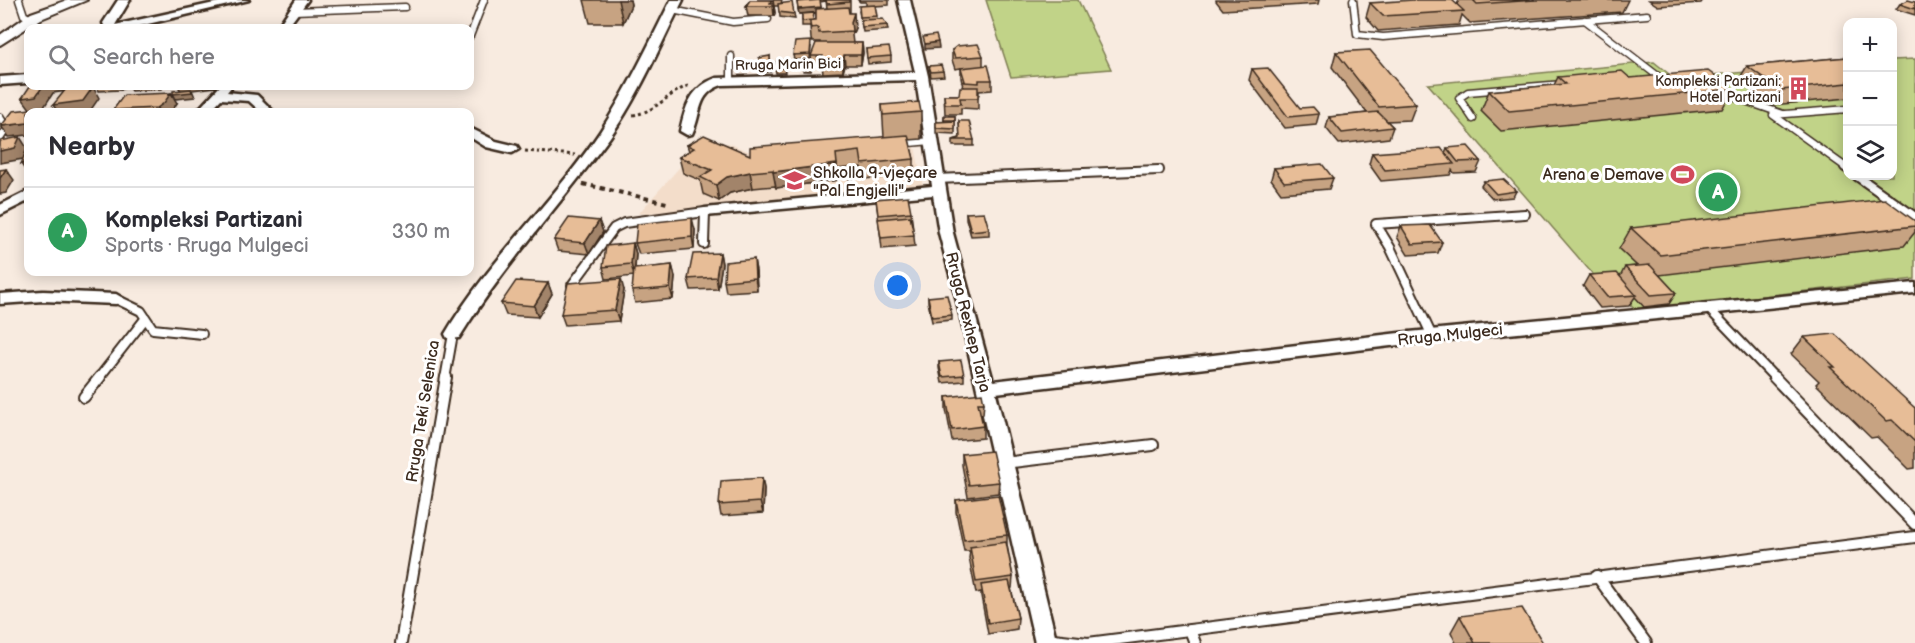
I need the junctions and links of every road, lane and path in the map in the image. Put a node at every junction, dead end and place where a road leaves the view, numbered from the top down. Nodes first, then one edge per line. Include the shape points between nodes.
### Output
1 (19, 0) edge
2 (80, 0) edge
3 (124, 0) edge
4 (243, 0) edge
5 (302, 0) edge
6 (484, 0) edge
7 (904, 0) edge
8 (1353, 0) edge
9 (675, 5) edge
10 (405, 6) dead end
11 (294, 11) junction
12 (1647, 15) dead end
13 (31, 19) junction
14 (768, 19) dead end
15 (1585, 20) junction
16 (109, 24) edge
17 (136, 24) edge
18 (285, 24) edge
19 (474, 26) edge
20 (0, 40) edge
21 (731, 56) dead end
22 (922, 76) junction
23 (24, 79) edge
24 (731, 80) junction
25 (1652, 80) edge
26 (1663, 80) junction
27 (0, 81) edge
28 (1674, 82) edge
29 (708, 84) junction
30 (1572, 84) edge
31 (1708, 89) edge
32 (223, 90) edge
33 (206, 108) edge
34 (264, 108) edge
35 (1843, 109) edge
36 (1783, 114) junction
37 (617, 115) junction
38 (0, 117) edge
39 (1473, 119) dead end
40 (687, 131) dead end
41 (474, 134) edge
42 (0, 139) edge
43 (931, 141) junction
44 (886, 145) edge
45 (512, 149) joint
46 (587, 156) junction
47 (1843, 165) edge
48 (850, 168) edge
49 (1159, 170) dead end
50 (850, 175) dead end
51 (1863, 180) edge
52 (568, 181) junction
53 (937, 185) junction
54 (24, 197) edge
55 (652, 199) dead end
56 (0, 211) edge
57 (705, 212) junction
58 (1525, 214) dead end
59 (1915, 217) edge
60 (704, 244) dead end
61 (572, 285) edge
62 (1915, 288) edge
63 (0, 299) edge
64 (116, 299) joint
65 (1711, 311) junction
66 (145, 319) junction
67 (202, 334) dead end
68 (453, 334) joint
69 (1432, 336) junction
70 (986, 388) junction
71 (84, 397) dead end
72 (1153, 445) dead end
73 (1004, 463) junction
74 (1915, 524) edge
75 (1915, 537) edge
76 (1598, 576) junction
77 (1190, 630) junction
78 (1045, 640) edge
79 (401, 643) edge
80 (1195, 643) edge
81 (1646, 643) edge

1 - 13 lane via 24,15
2 - 13 street
3 - 16 street
4 - 17 street
5 - 11 street
6 - 19 lane
7 - 22 street, Rruga Rexhep Tarja
8 - 15 lane via 1357,34 1383,37
9 - 14 lane via 733,22
9 - 37 street, Rruga Teki Selenica
10 - 11 lane
11 - 18 street
12 - 15 lane
13 - 20 street
15 - 26 lane
21 - 24 lane
22 - 24 street, Rruga Marin Bici
22 - 43 street, Rruga Rexhep Tarja
23 - 27 street
24 - 29 street, Rruga Marin Bici
25 - 26 lane
26 - 28 lane
29 - 37 path via 679,87 645,114
29 - 40 street via 699,92
30 - 39 lane via 1468,92 1459,98
31 - 36 lane
32 - 33 street
32 - 34 street via 253,98
35 - 36 lane
36 - 47 lane via 1773,115
37 - 46 street, Rruga Teki Selenica
38 - 42 lane via 6,128
41 - 45 street
43 - 44 lane
43 - 53 street, Rruga Rexhep Tarja
45 - 46 path
46 - 52 street, Rruga Teki Selenica
48 - 50 path
49 - 53 lane
51 - 59 lane
52 - 55 path
52 - 68 street, Rruga Teki Selenica via 474,301
53 - 57 street
53 - 70 street, Rruga Rexhep Tarja
54 - 56 street
57 - 60 lane
57 - 61 lane via 642,219 614,228
58 - 69 lane via 1376,224
62 - 65 street, Rruga Mulgeci
63 - 64 street
64 - 66 lane via 141,311
65 - 69 street, Rruga Mulgeci
65 - 74 lane
66 - 67 lane via 153,329
66 - 71 lane
68 - 79 lane, Rruga Teki Selenica
69 - 70 street, Rruga Mulgeci
70 - 73 street, Rruga Rexhep Tarja
72 - 73 lane
73 - 78 street, Rruga Rexhep Tarja
75 - 76 lane
76 - 77 lane
76 - 81 lane
77 - 78 lane via 1088,643
77 - 80 lane

